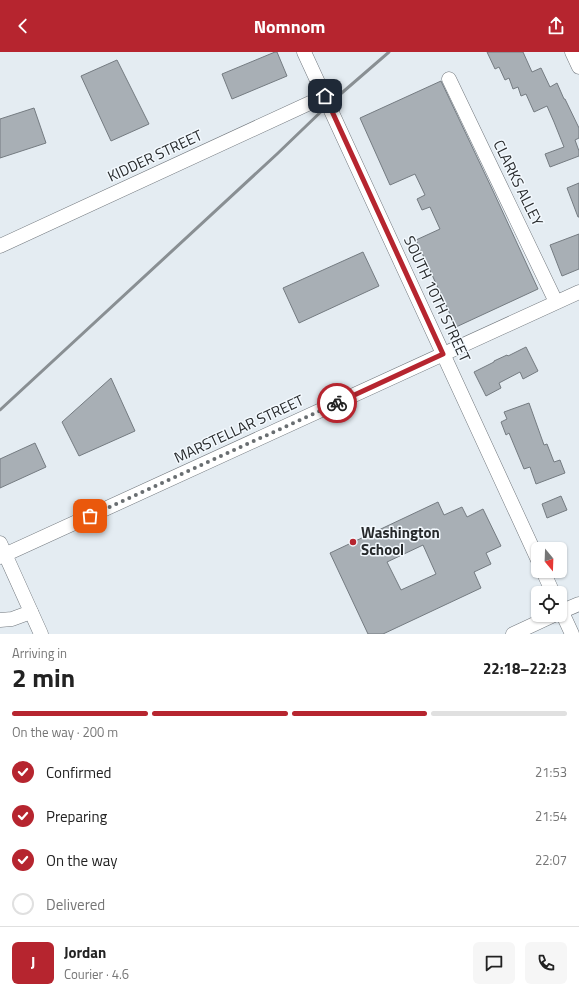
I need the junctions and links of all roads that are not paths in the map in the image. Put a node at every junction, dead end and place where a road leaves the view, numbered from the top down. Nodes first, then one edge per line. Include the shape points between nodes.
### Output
1 (304, 52) edge
2 (572, 52) edge
3 (579, 67) edge
4 (449, 79) dead end
5 (325, 96) junction
6 (0, 246) edge
7 (579, 292) edge
8 (556, 302) junction
9 (443, 354) junction
10 (531, 545) edge
11 (2, 552) edge
12 (579, 604) edge
13 (567, 609) edge
14 (31, 612) junction
15 (0, 620) edge
16 (538, 622) edge
17 (565, 622) edge
18 (42, 634) edge
19 (513, 634) edge
20 (572, 634) edge

1 - 5 street, SOUTH 10TH STREET
2 - 3 street
4 - 8 street, CLARKS ALLEY
5 - 6 street, KIDDER STREET
5 - 9 street, SOUTH 10TH STREET
7 - 8 street, MARSTELLAR STREET
8 - 9 street, MARSTELLAR STREET
9 - 10 street, SOUTH 10TH STREET
9 - 11 street, MARSTELLAR STREET
11 - 14 street
12 - 13 street
14 - 15 street
14 - 18 street
16 - 19 street
17 - 20 street

